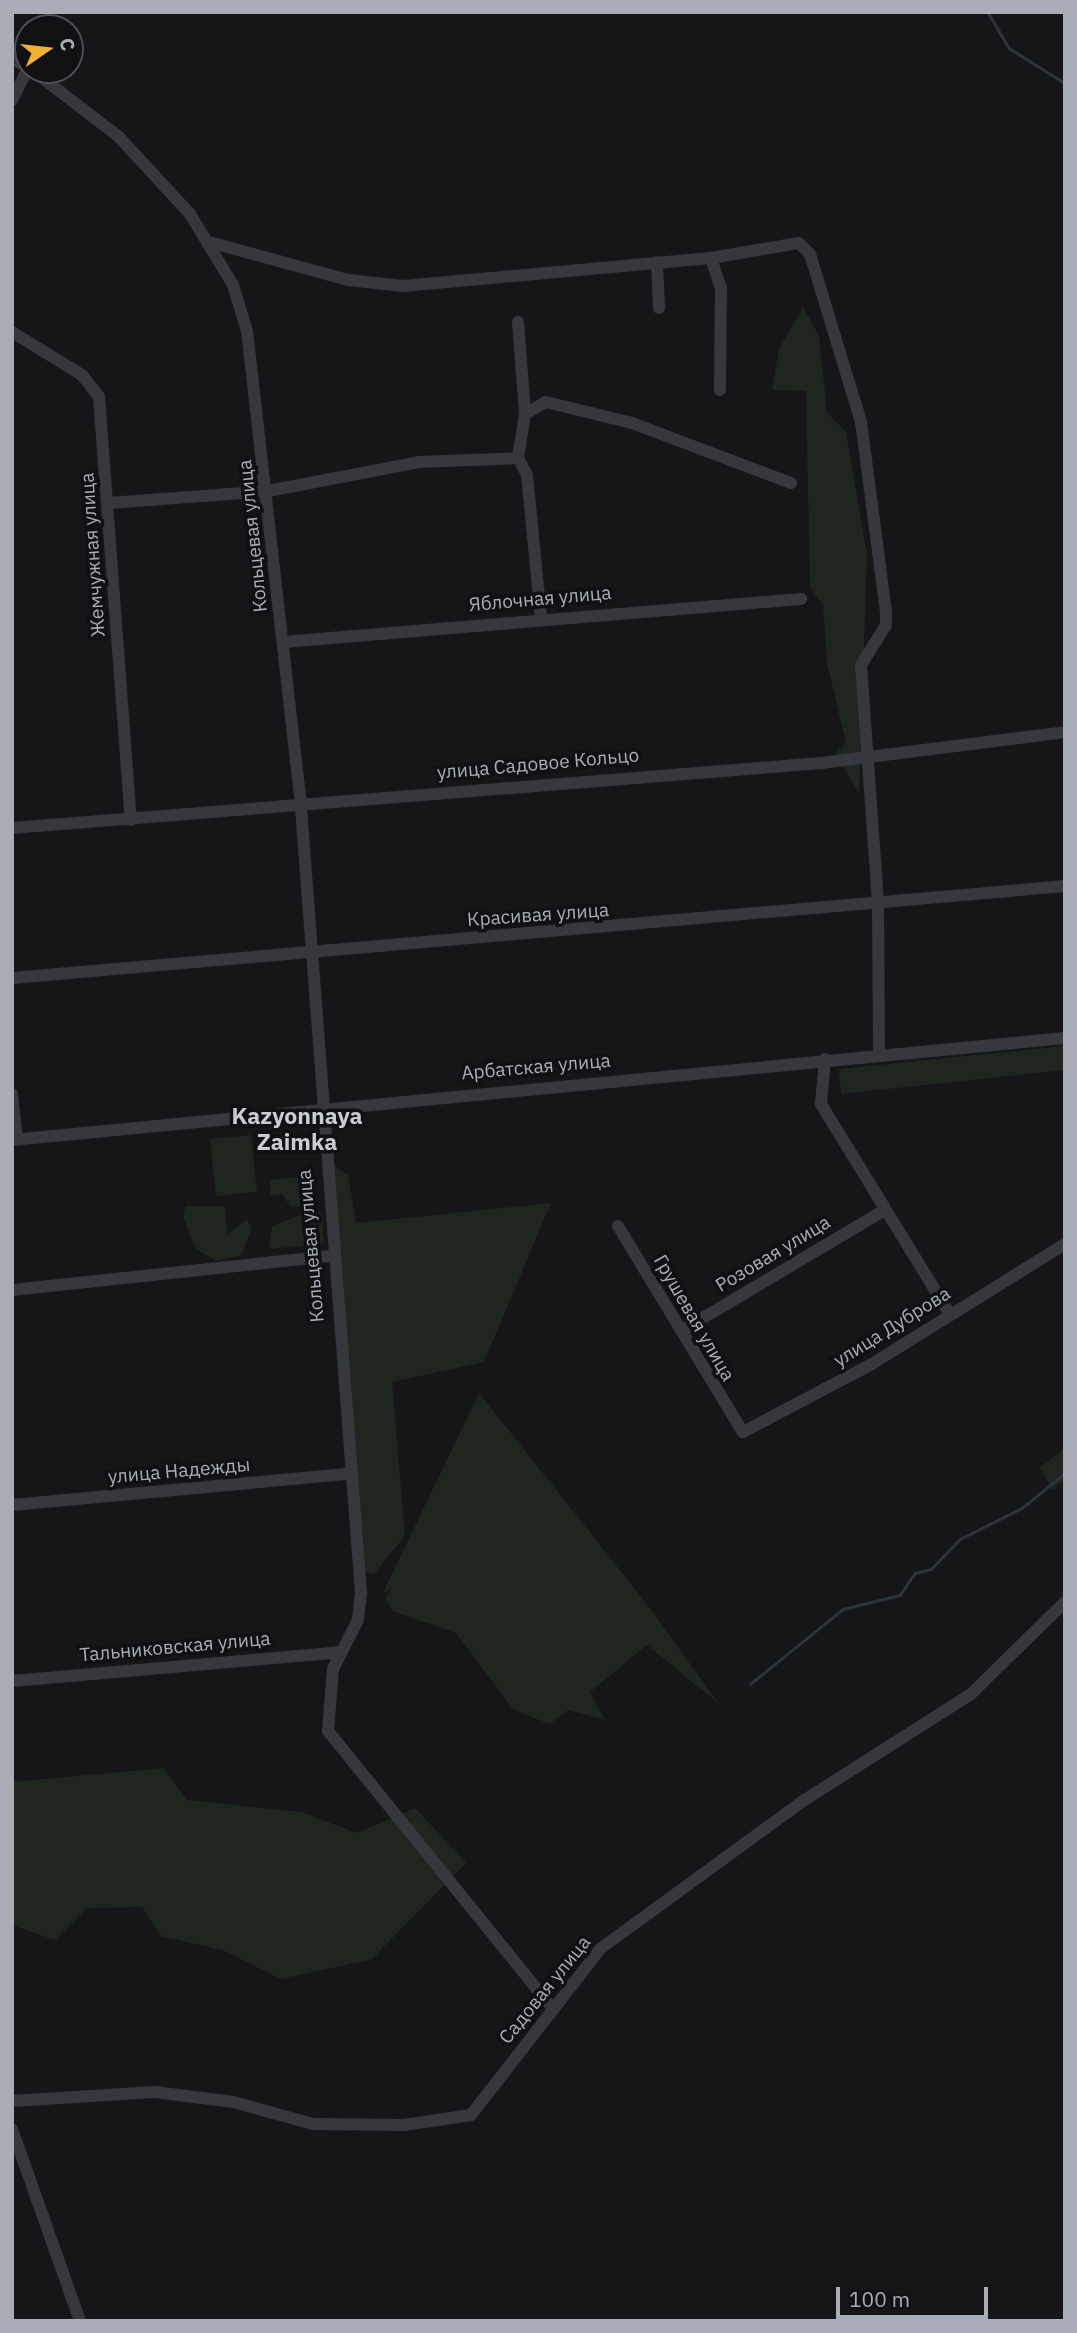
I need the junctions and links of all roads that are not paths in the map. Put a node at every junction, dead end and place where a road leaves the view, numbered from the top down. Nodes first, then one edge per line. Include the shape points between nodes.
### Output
1 (20, 84) edge
2 (50, 84) edge
3 (12, 100) edge
4 (209, 242) junction
5 (711, 258) junction
6 (657, 262) junction
7 (659, 308) dead end
8 (518, 322) dead end
9 (12, 332) edge
10 (720, 390) dead end
11 (525, 414) junction
12 (518, 458) junction
13 (791, 483) dead end
14 (268, 491) junction
15 (109, 503) junction
16 (800, 599) dead end
17 (541, 617) junction
18 (283, 642) junction
19 (1065, 732) edge
20 (866, 758) junction
21 (300, 808) junction
22 (131, 820) junction
23 (12, 828) edge
24 (1065, 886) edge
25 (878, 905) junction
26 (310, 953) junction
27 (12, 978) edge
28 (1065, 1038) edge
29 (878, 1055) junction
30 (825, 1059) junction
31 (12, 1094) edge
32 (326, 1106) junction
33 (15, 1140) edge
34 (885, 1210) junction
35 (618, 1226) dead end
36 (1065, 1244) edge
37 (331, 1256) junction
38 (12, 1290) edge
39 (949, 1313) junction
40 (681, 1331) junction
41 (736, 1429) joint
42 (349, 1474) junction
43 (12, 1505) edge
44 (1065, 1602) edge
45 (341, 1652) junction
46 (12, 1681) edge
47 (552, 2008) junction
48 (12, 2101) edge
49 (12, 2129) edge
50 (80, 2321) edge

1 - 3 street
2 - 4 street, Кольцевая улица via 119,137
4 - 6 street via 380,285
4 - 14 street, Кольцевая улица via 247,331
5 - 6 street
5 - 10 street via 721,288
5 - 20 street via 799,243 810,254 834,326 861,422 886,611 886,625 861,665
6 - 7 street
8 - 11 street
9 - 15 street, Жемчужная улица via 92,385 99,397
11 - 12 street
11 - 13 street via 546,402 567,404
12 - 14 street via 420,462
12 - 17 street via 527,475
14 - 15 street
14 - 18 street, Кольцевая улица
15 - 22 street, Жемчужная улица
16 - 17 street, Яблочная улица
17 - 18 street, Яблочная улица
18 - 21 street, Кольцевая улица
19 - 20 street, улица Садовое Кольцо
20 - 21 street, улица Садовое Кольцо
20 - 25 street
21 - 22 street, улица Садовое Кольцо
21 - 26 street, Кольцевая улица
22 - 23 street, улица Садовое Кольцо
24 - 25 street, Красивая улица
25 - 26 street, Красивая улица via 688,916 624,928
25 - 29 street
26 - 27 street, Красивая улица
26 - 32 street, Кольцевая улица
28 - 29 street, Арбатская улица
29 - 30 street, Арбатская улица
30 - 32 street, Арбатская улица
30 - 34 street via 821,1104
31 - 33 street
32 - 33 street, Арбатская улица
32 - 37 street, Кольцевая улица via 323,1158
34 - 39 street
34 - 40 street, Розовая улица
35 - 40 street, Грушевая улица
36 - 39 street, улица Дуброва
37 - 38 street
37 - 42 street, Кольцевая улица
39 - 41 street, улица Дуброва via 756,1428
40 - 41 street, Грушевая улица
42 - 43 street, улица Надежды
42 - 45 street, Кольцевая улица via 361,1594 358,1620
44 - 47 street, Садовая улица via 971,1694 803,1801 600,1949
45 - 46 street, Тальниковская улица
45 - 47 street, Кольцевая улица via 327,1699 328,1731
47 - 48 street, Садовая улица via 471,2115 461,2117 404,2125 313,2124 233,2102 155,2092
49 - 50 street

